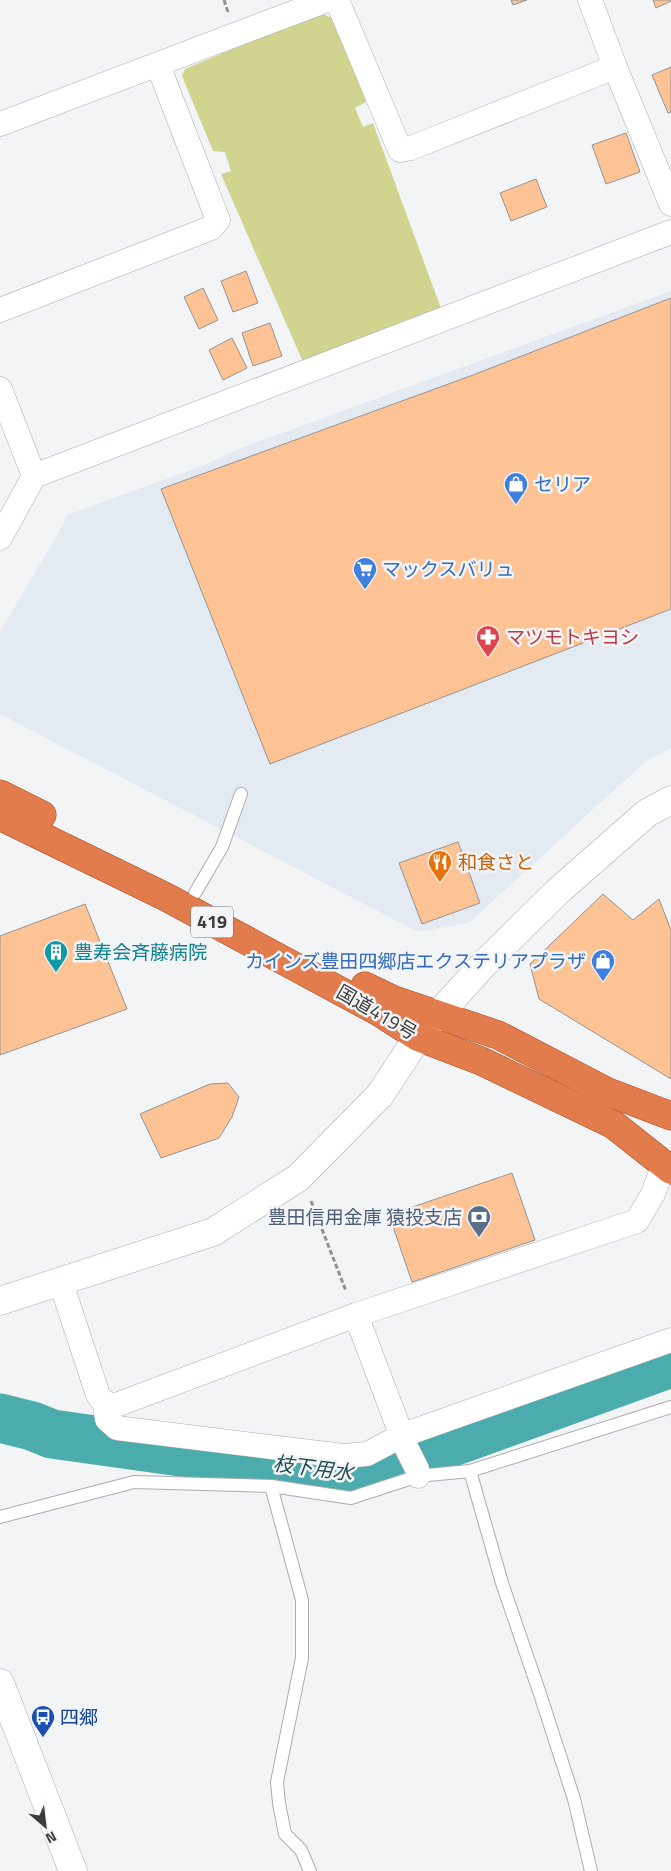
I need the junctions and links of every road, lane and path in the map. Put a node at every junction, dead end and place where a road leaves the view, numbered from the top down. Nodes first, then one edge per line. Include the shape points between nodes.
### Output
1 (328, 0) edge
2 (337, 0) edge
3 (590, 0) edge
4 (158, 65) junction
5 (615, 67) junction
6 (0, 124) edge
7 (671, 204) edge
8 (671, 232) edge
9 (0, 310) edge
10 (0, 389) edge
11 (34, 476) junction
12 (0, 538) edge
13 (0, 794) edge
14 (241, 794) dead end
15 (671, 800) edge
16 (0, 816) edge
17 (195, 893) junction
18 (439, 1015) junction
19 (418, 1037) junction
20 (671, 1116) edge
21 (668, 1167) edge
22 (298, 1178) junction
23 (61, 1283) junction
24 (0, 1302) edge
25 (356, 1315) junction
26 (671, 1340) edge
27 (105, 1403) junction
28 (671, 1407) edge
29 (404, 1441) junction
30 (470, 1471) junction
31 (417, 1472) junction
32 (271, 1486) junction
33 (0, 1517) edge
34 (0, 1683) edge
35 (73, 1871) edge
36 (310, 1871) edge
37 (591, 1871) edge

1 - 4 street
2 - 5 street via 400,150
3 - 5 street
4 - 6 street
4 - 9 street via 218,220 211,228
5 - 7 street
8 - 11 street
10 - 11 street
11 - 12 street
13 - 17 highway, 国道419号 / 419
14 - 17 lane via 222,847
15 - 18 street via 646,813 557,892 482,966
16 - 19 highway, 国道419号 / 419 via 166,897 379,1012
17 - 18 highway, 国道419号 / 419 via 373,991
18 - 19 street
18 - 20 highway, 国道419号 / 419 via 498,1035 608,1092
19 - 21 highway, 国道419号 / 419 via 481,1061 614,1125
19 - 22 street via 380,1095
21 - 25 street via 637,1221
22 - 23 street via 214,1232
22 - 25 path via 312,1203
23 - 24 street
23 - 27 street via 98,1395
25 - 27 street via 116,1405
25 - 29 street
26 - 29 street
27 - 29 street via 107,1419 117,1428 343,1456 367,1454
28 - 30 lane
29 - 31 street
30 - 31 lane
30 - 37 lane via 502,1583 574,1799
31 - 32 lane via 351,1498
32 - 33 lane via 134,1482
32 - 36 lane via 302,1600 302,1658 277,1782 279,1803 285,1834 301,1850
34 - 35 street

